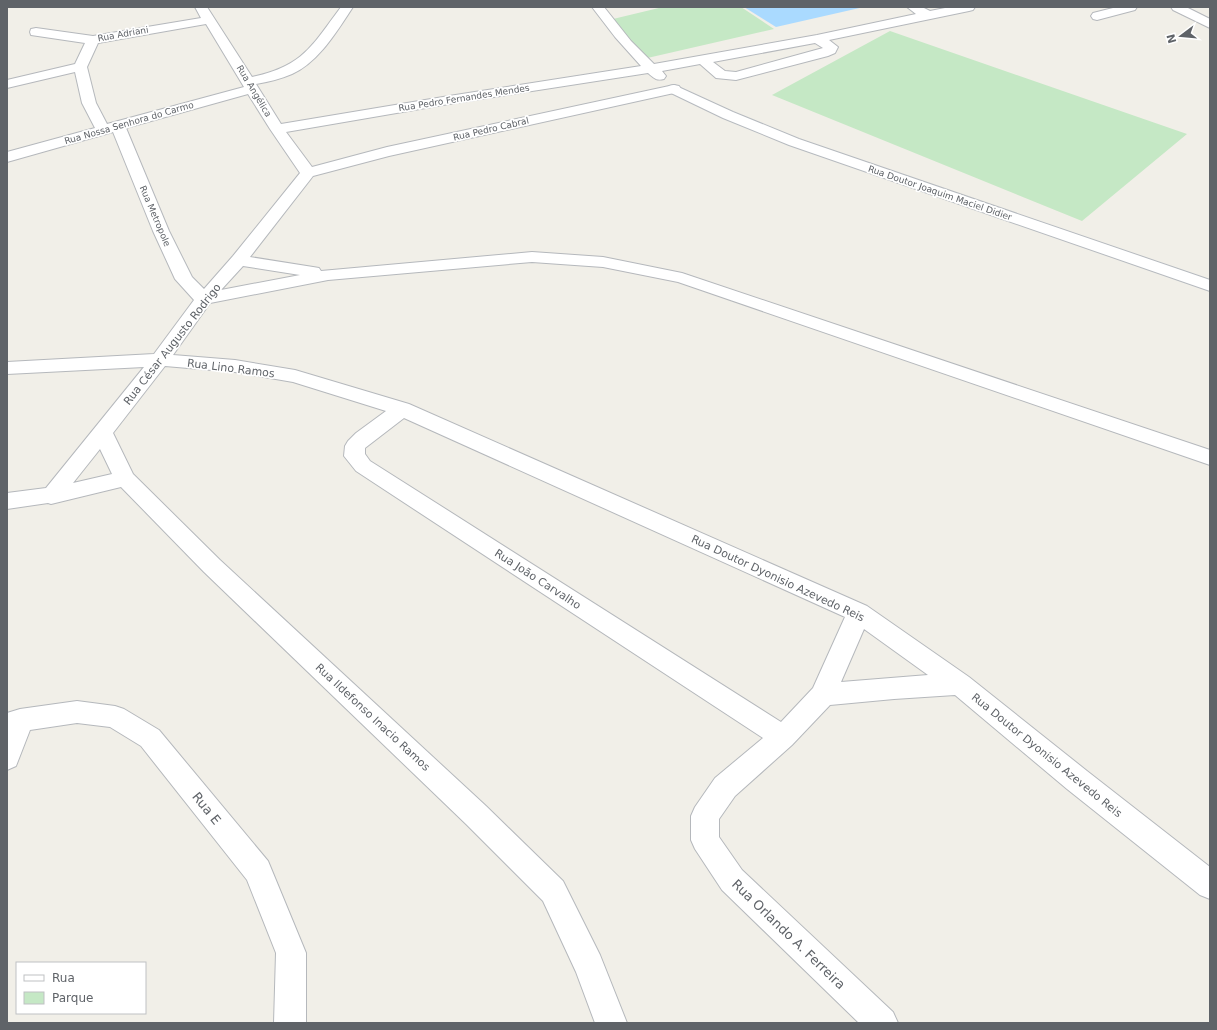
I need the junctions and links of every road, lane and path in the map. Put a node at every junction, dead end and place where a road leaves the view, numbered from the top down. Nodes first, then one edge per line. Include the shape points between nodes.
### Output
1 (201, 7) edge
2 (347, 7) edge
3 (598, 7) edge
4 (913, 7) edge
5 (969, 7) edge
6 (1131, 7) edge
7 (1176, 7) edge
8 (928, 15) junction
9 (1097, 16) dead end
10 (209, 20) junction
11 (1210, 24) edge
12 (36, 32) dead end
13 (817, 38) junction
14 (93, 40) junction
15 (702, 59) junction
16 (80, 67) junction
17 (651, 69) junction
18 (7, 84) edge
19 (250, 85) junction
20 (674, 89) junction
21 (111, 128) junction
22 (277, 129) junction
23 (7, 157) edge
24 (308, 173) junction
25 (239, 260) junction
26 (328, 275) junction
27 (1210, 286) edge
28 (204, 299) junction
29 (160, 360) junction
30 (7, 368) edge
31 (402, 409) junction
32 (103, 433) junction
33 (1210, 458) edge
34 (125, 478) junction
35 (51, 496) junction
36 (7, 501) edge
37 (859, 613) junction
38 (960, 684) junction
39 (823, 695) junction
40 (14, 722) edge
41 (783, 737) junction
42 (7, 758) edge
43 (1210, 884) edge
44 (290, 1023) edge
45 (611, 1023) edge
46 (882, 1023) edge

1 - 10 street, Rua Angélica
2 - 19 street, Rua Nossa Senhora do Carmo via 314,50 298,65
3 - 17 street, Rua Doutor Joaquim Maciel Didier
4 - 8 street
5 - 8 street, Rua Pedro Fernandes Mendes
6 - 9 street
7 - 11 street
8 - 13 street, Rua Pedro Fernandes Mendes
10 - 14 street, Rua Adriani
10 - 19 street, Rua Angélica
12 - 14 street, Rua Adriani
13 - 15 street, Rua Pedro Fernandes Mendes
13 - 15 street via 831,47 830,50 736,76 722,75
14 - 16 street
15 - 17 street, Rua Pedro Fernandes Mendes
16 - 18 street
16 - 21 street, Rua Metropole via 89,104
17 - 20 street, Rua Doutor Joaquim Maciel Didier
17 - 22 street, Rua Pedro Fernandes Mendes
19 - 21 street, Rua Nossa Senhora do Carmo
19 - 22 street, Rua Angélica
20 - 24 street, Rua Pedro Cabral via 387,152
20 - 27 street, Rua Doutor Joaquim Maciel Didier via 794,142
21 - 23 street, Rua Nossa Senhora do Carmo
21 - 28 street, Rua Metropole via 184,280
22 - 24 street, Rua Angélica
24 - 25 street, Rua César Augusto Rodrigo
25 - 26 street
25 - 28 street, Rua César Augusto Rodrigo
26 - 28 street
26 - 33 street via 532,257 603,262 682,278
28 - 29 street, Rua César Augusto Rodrigo
29 - 30 street, Rua Lino Ramos
29 - 31 street, Rua Lino Ramos via 235,366 295,376
29 - 32 street, Rua César Augusto Rodrigo
31 - 37 street, Rua Doutor Dyonisio Azevedo Reis
31 - 41 street, Rua João Carvalho via 355,446 354,456 363,466
32 - 34 street, Rua Ildefonso Inacio Ramos
32 - 35 street, Rua César Augusto Rodrigo
34 - 35 street
34 - 45 street, Rua Ildefonso Inacio Ramos via 212,566 553,891 589,966
35 - 36 street
37 - 38 street, Rua Doutor Dyonisio Azevedo Reis
37 - 39 street, Rua Orlando A. Ferreira
38 - 39 street
38 - 43 street, Rua Doutor Dyonisio Azevedo Reis
39 - 41 street, Rua Orlando A. Ferreira
40 - 42 street
40 - 44 street, Rua E via 77,712 115,717 150,738 258,871 291,953
41 - 46 street, Rua Orlando A. Ferreira via 725,787 705,816 705,840 732,880

